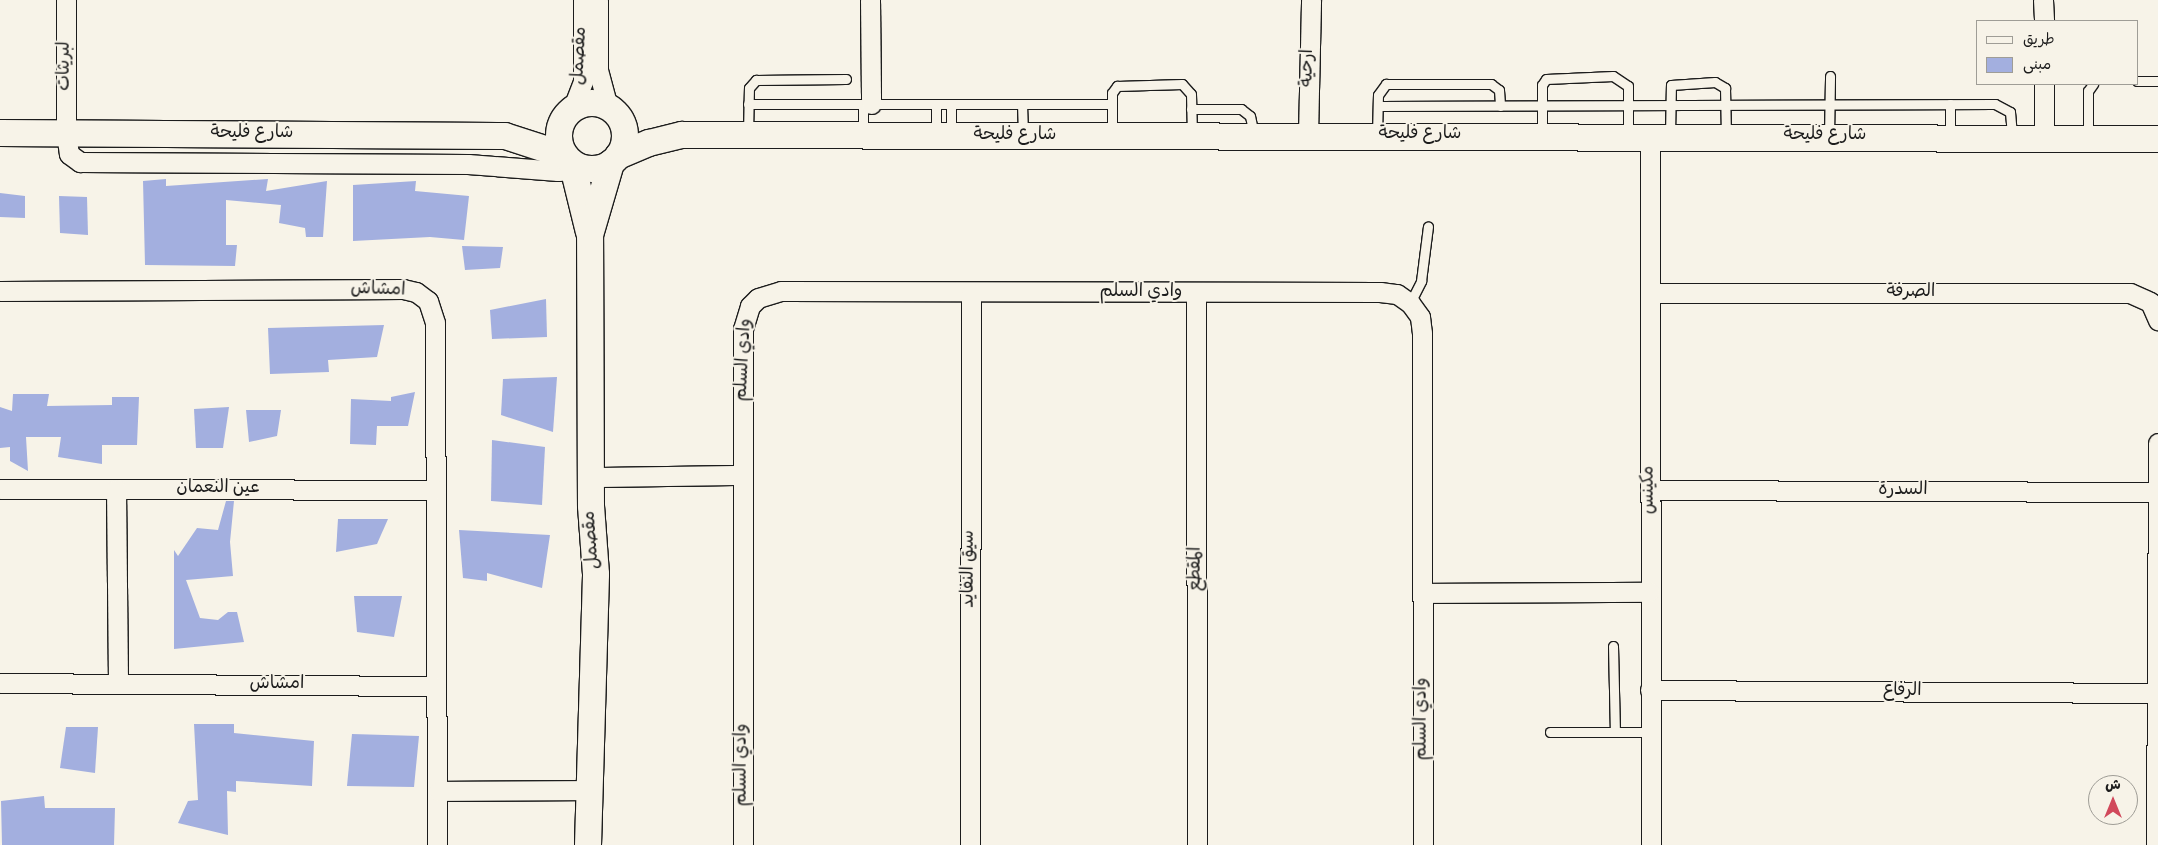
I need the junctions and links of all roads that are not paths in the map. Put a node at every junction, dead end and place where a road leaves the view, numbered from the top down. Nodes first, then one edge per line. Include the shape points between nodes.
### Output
1 (66, 0) edge
2 (583, 0) edge
3 (598, 0) edge
4 (870, 0) edge
5 (1311, 0) edge
6 (2044, 0) edge
7 (2044, 20) edge
8 (1830, 76) dead end
9 (846, 79) dead end
10 (2138, 80) edge
11 (2158, 80) edge
12 (2044, 85) edge
13 (2092, 85) edge
14 (748, 104) junction
15 (867, 104) junction
16 (936, 104) junction
17 (951, 104) junction
18 (1022, 104) junction
19 (1112, 104) junction
20 (1950, 104) junction
21 (1829, 105) junction
22 (1378, 106) junction
23 (1500, 106) junction
24 (1542, 106) junction
25 (1628, 106) junction
26 (1669, 106) junction
27 (1725, 106) junction
28 (1191, 109) junction
29 (612, 111) junction
30 (570, 112) junction
31 (0, 133) edge
32 (66, 133) junction
33 (682, 135) junction
34 (1308, 135) junction
35 (1377, 135) junction
36 (1542, 135) junction
37 (1649, 135) junction
38 (505, 136) junction
39 (748, 136) junction
40 (864, 136) junction
41 (944, 136) junction
42 (1023, 136) junction
43 (1112, 136) junction
44 (1192, 136) junction
45 (1254, 136) junction
46 (1726, 136) junction
47 (1829, 136) junction
48 (1950, 137) junction
49 (2012, 138) junction
50 (2044, 138) junction
51 (2088, 138) junction
52 (2158, 139) edge
53 (588, 163) junction
54 (1428, 226) dead end
55 (590, 235) junction
56 (0, 291) edge
57 (971, 293) junction
58 (1196, 293) junction
59 (1650, 293) junction
60 (1410, 303) junction
61 (2158, 320) edge
62 (2158, 443) edge
63 (742, 475) junction
64 (592, 478) junction
65 (0, 489) edge
66 (116, 489) junction
67 (436, 490) junction
68 (1650, 490) junction
69 (2157, 492) edge
70 (1649, 592) junction
71 (1424, 593) junction
72 (1613, 646) dead end
73 (0, 683) edge
74 (118, 683) junction
75 (436, 686) junction
76 (1650, 690) junction
77 (2155, 693) junction
78 (1550, 732) dead end
79 (1615, 732) junction
80 (1649, 732) junction
81 (588, 790) junction
82 (439, 791) junction
83 (437, 845) edge
84 (588, 845) edge
85 (744, 845) edge
86 (970, 845) edge
87 (1197, 845) edge
88 (1422, 845) edge
89 (1651, 845) edge
90 (2156, 845) edge

1 - 32 street, لبريثات
2 - 30 street, مقصمل via 583,80
3 - 29 street, مقصمل via 598,70
4 - 15 street
5 - 34 street, ارحية
6 - 7 street
8 - 21 lane
9 - 14 lane via 759,79 750,85
10 - 11 lane
12 - 50 street
13 - 51 lane via 2088,91
14 - 15 lane
14 - 39 lane
15 - 16 lane
15 - 40 lane
16 - 17 lane
16 - 41 lane
17 - 18 lane
17 - 41 lane
18 - 19 lane
18 - 42 lane
19 - 28 lane via 1117,86 1182,84 1190,90
19 - 43 lane
20 - 21 lane
20 - 48 lane
20 - 49 lane via 2002,104 2010,112
21 - 27 lane
21 - 47 lane
22 - 23 lane
22 - 23 lane via 1379,90 1386,84 1421,84 1494,85 1499,90
22 - 35 lane
23 - 24 lane
24 - 25 lane
24 - 25 lane via 1542,85 1554,76 1619,77 1628,86
24 - 36 lane
25 - 26 lane
25 - 37 lane
26 - 27 lane
26 - 27 lane via 1669,87 1674,83 1715,82 1725,88
26 - 37 lane
27 - 46 lane
28 - 44 lane
28 - 45 lane via 1241,109 1250,116
29 - 30 street, شارع فليحة via 590,104
29 - 33 street, شارع فليحة
29 - 53 street via 624,130
30 - 38 street, شارع فليحة
30 - 53 street via 559,130
31 - 32 street, شارع فليحة
32 - 38 street, شارع فليحة
32 - 53 street, لبريثات via 69,154 88,162
33 - 39 street, شارع فليحة
33 - 53 street, شارع فليحة
34 - 35 street, شارع فليحة
34 - 45 street, شارع فليحة
35 - 36 street, شارع فليحة
36 - 37 street, شارع فليحة
37 - 46 street, شارع فليحة
37 - 59 street, مكينس
38 - 53 street, شارع فليحة
39 - 40 street, شارع فليحة
40 - 41 street, شارع فليحة
41 - 42 street, شارع فليحة
42 - 43 street, شارع فليحة
43 - 44 street, شارع فليحة
44 - 45 street, شارع فليحة
46 - 47 street, شارع فليحة
47 - 48 street, شارع فليحة
48 - 49 street, شارع فليحة
49 - 50 street, شارع فليحة
50 - 51 street, شارع فليحة
51 - 52 street, شارع فليحة
53 - 55 street, مقصمل
53 - 55 street, مقصمل
54 - 60 lane via 1422,281
55 - 64 street, مقصمل
56 - 67 street, امشاش via 403,289 416,292 432,308 435,323
57 - 58 street, وادي السلم
57 - 63 street, وادي السلم via 781,291 758,298 750,306 744,329
57 - 86 street, سيق النفايد
58 - 60 street, وادي السلم via 1380,292 1397,294
58 - 87 street, المقطع
59 - 61 street, الصرفة via 2130,293 2150,302
59 - 68 street, مكينس
60 - 71 street, وادي السلم via 1420,317 1422,333
62 - 69 street
63 - 64 street
63 - 85 street, وادي السلم
64 - 81 street, مقصمل via 596,574
65 - 66 street, عين النعمان
66 - 67 street, عين النعمان
66 - 74 street
67 - 75 street, امشاش
68 - 69 street, السدرة
68 - 70 street, مكينس
69 - 77 street
70 - 71 street
70 - 76 street, مكينس
71 - 88 street, وادي السلم
72 - 79 lane
73 - 74 street, امشاش
74 - 75 street, امشاش
75 - 82 street, امشاش
76 - 77 street, الرفاع
76 - 80 street, مكينس
77 - 90 street
78 - 79 lane
79 - 80 lane
80 - 89 street, مكينس
81 - 82 street
81 - 84 street, مقصمل
82 - 83 street, امشاش

